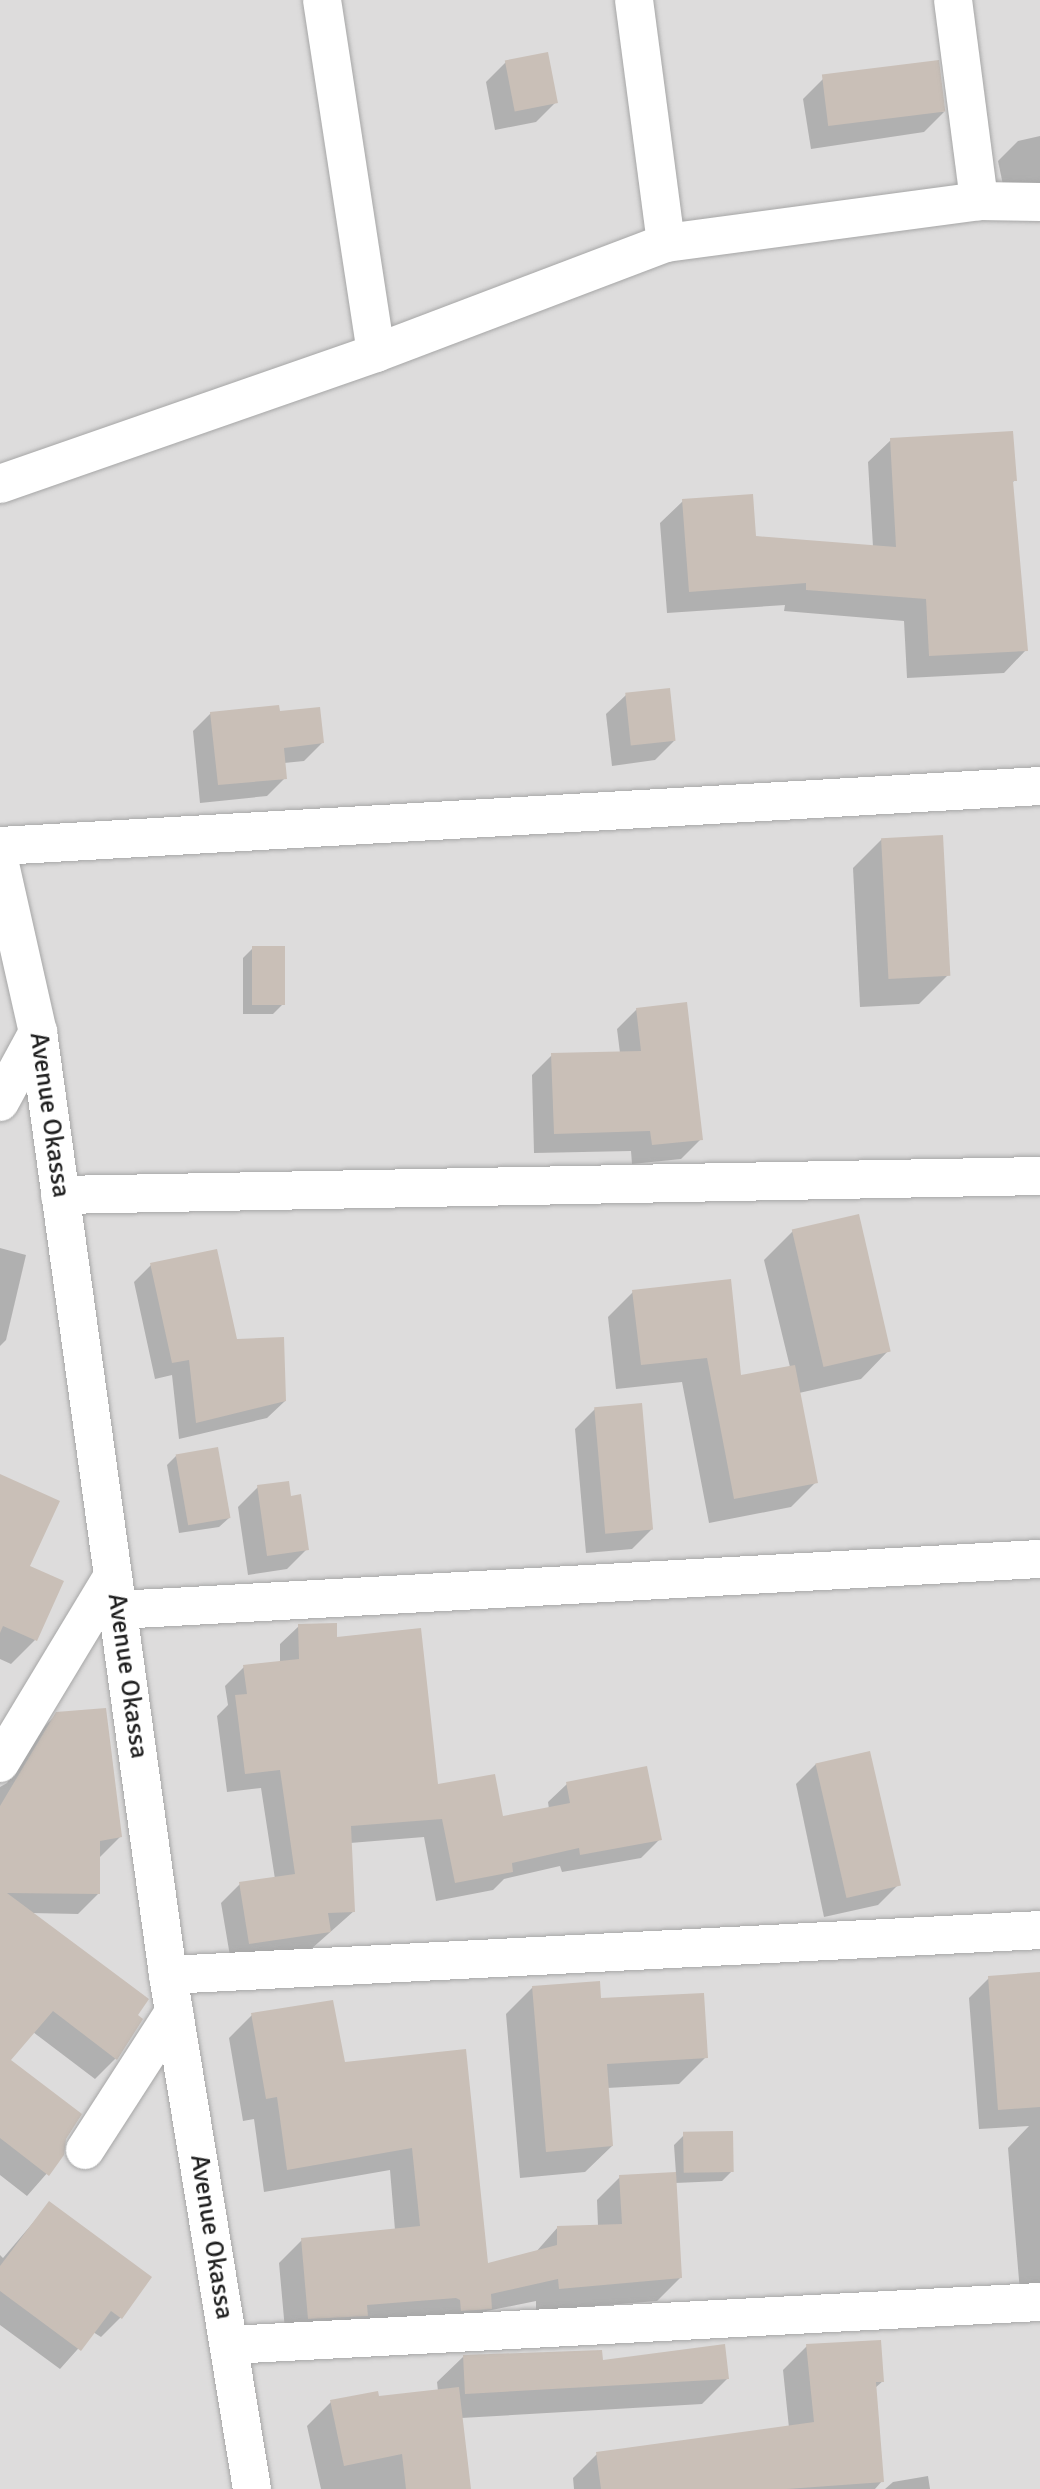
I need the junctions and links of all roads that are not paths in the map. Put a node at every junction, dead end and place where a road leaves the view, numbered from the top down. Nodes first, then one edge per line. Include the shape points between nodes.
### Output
1 (322, 0) edge
2 (634, 0) edge
3 (953, 0) edge
4 (979, 201) junction
5 (1040, 202) edge
6 (666, 243) junction
7 (376, 353) junction
8 (0, 484) edge
9 (1040, 786) edge
10 (0, 846) edge
11 (0, 864) edge
12 (38, 1032) junction
13 (0, 1102) edge
14 (1040, 1176) edge
15 (60, 1195) junction
16 (1040, 1559) edge
17 (115, 1593) junction
18 (0, 1763) edge
19 (1040, 1930) edge
20 (168, 1975) junction
21 (174, 2012) junction
22 (85, 2150) dead end
23 (1040, 2302) edge
24 (229, 2345) junction
25 (252, 2489) edge

1 - 7 street
2 - 6 street
3 - 4 street
4 - 5 street
4 - 6 street
6 - 7 street
7 - 8 street
9 - 10 street
11 - 12 street, Avenue Okassa
12 - 13 street
12 - 15 street, Avenue Okassa
14 - 15 street
15 - 17 street, Avenue Okassa
16 - 17 street
17 - 18 street
17 - 20 street, Avenue Okassa
19 - 20 street
20 - 21 street, Avenue Okassa
21 - 22 street
21 - 24 street, Avenue Okassa
23 - 24 street
24 - 25 street, Avenue Okassa

